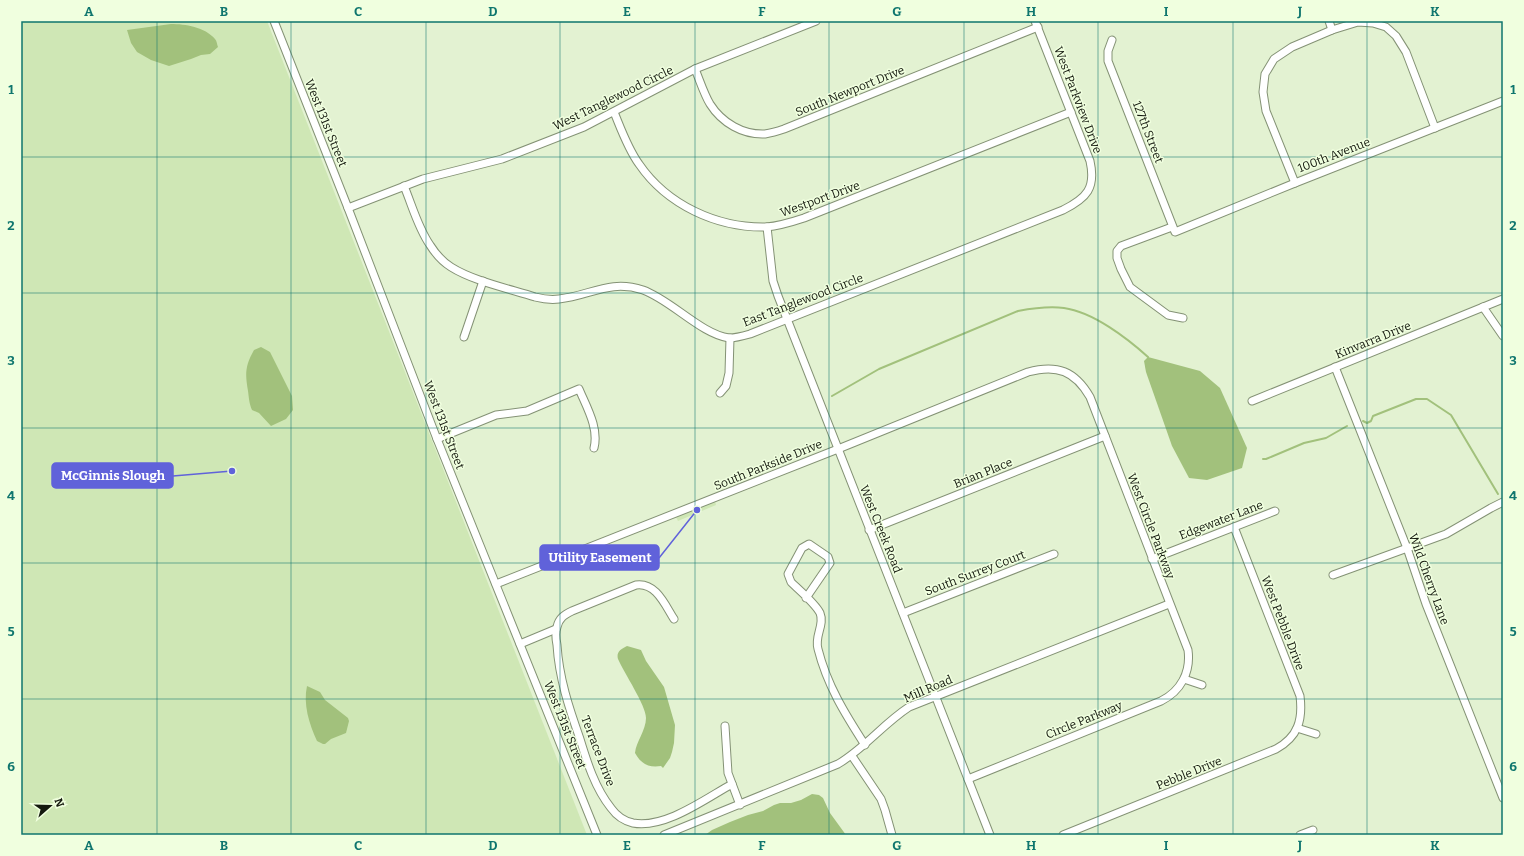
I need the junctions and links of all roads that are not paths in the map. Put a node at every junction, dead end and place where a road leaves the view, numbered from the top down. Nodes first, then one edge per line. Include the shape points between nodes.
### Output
1 (274, 21) edge
2 (816, 21) edge
3 (1328, 21) edge
4 (1036, 24) edge
5 (1332, 30) junction
6 (1112, 40) dead end
7 (695, 70) junction
8 (1503, 101) edge
9 (614, 112) junction
10 (1071, 112) junction
11 (1435, 128) junction
12 (1295, 183) junction
13 (404, 186) junction
14 (1090, 189) joint
15 (348, 208) junction
16 (767, 227) junction
17 (1174, 229) junction
18 (483, 281) junction
19 (1503, 300) edge
20 (1483, 307) junction
21 (1183, 318) dead end
22 (787, 319) junction
23 (1503, 336) edge
24 (464, 337) dead end
25 (730, 338) junction
26 (1335, 367) junction
27 (1081, 383) joint
28 (720, 393) dead end
29 (1252, 401) dead end
30 (1105, 436) junction
31 (437, 438) junction
32 (594, 448) dead end
33 (838, 449) junction
34 (1503, 502) edge
35 (1275, 511) dead end
36 (1234, 527) junction
37 (869, 530) junction
38 (1407, 548) junction
39 (1054, 554) dead end
40 (1152, 559) junction
41 (1333, 575) dead end
42 (496, 584) junction
43 (806, 598) junction
44 (1169, 604) junction
45 (903, 613) junction
46 (674, 620) dead end
47 (556, 629) junction
48 (520, 644) junction
49 (1184, 679) junction
50 (1202, 685) dead end
51 (935, 696) junction
52 (725, 726) dead end
53 (1297, 728) junction
54 (1316, 734) dead end
55 (865, 745) junction
56 (852, 756) junction
57 (968, 779) junction
58 (732, 784) junction
59 (1503, 798) edge
60 (740, 805) junction
61 (1314, 830) dead end
62 (597, 835) edge
63 (664, 835) edge
64 (892, 835) edge
65 (990, 835) edge
66 (1063, 835) edge
67 (1300, 835) edge

1 - 15 street, West 131st Street
2 - 7 street, West Tanglewood Circle
3 - 5 street
4 - 7 street, South Newport Drive via 784,130 766,134 746,132 718,115 709,103
4 - 10 street, West Parkview Drive
5 - 11 street via 1358,22 1372,22 1386,27 1396,36 1406,52
5 - 12 street via 1292,47 1274,59 1265,74 1263,92 1266,111
6 - 17 street, 127th Street via 1108,61
7 - 9 street, West Tanglewood Circle
8 - 11 street, 100th Avenue
9 - 13 street, West Tanglewood Circle via 584,127 502,159
9 - 16 street, Westport Drive via 630,150 639,164 649,177 682,205 720,221
10 - 14 street, West Parkview Drive via 1090,161
10 - 16 street, Westport Drive via 804,218
11 - 12 street, 100th Avenue
12 - 17 street, 100th Avenue
13 - 15 street, West Tanglewood Circle
13 - 18 street, East Tanglewood Circle via 423,232 437,254 450,267
14 - 22 street, East Tanglewood Circle via 1074,204 1063,210
15 - 31 street, West 131st Street
16 - 22 street, West Creek Road via 773,281
17 - 21 street, 100th Avenue via 1122,246 1117,251 1117,258 1127,282 1134,291 1168,315
18 - 24 street
18 - 25 street, East Tanglewood Circle via 547,300 571,297 603,287 617,286 642,290 719,336
19 - 20 street, Kinvarra Drive
20 - 23 street
20 - 26 street, Kinvarra Drive
22 - 25 street, East Tanglewood Circle via 750,334
22 - 33 street, West Creek Road
25 - 28 street via 729,373 726,386
26 - 29 street, Kinvarra Drive
26 - 38 street, Wild Cherry Lane
27 - 30 street, West Circle Parkway via 1090,397
27 - 33 street, South Parkside Drive via 1066,372 1048,368 1028,372
30 - 37 street, Brian Place
30 - 40 street, West Circle Parkway
31 - 32 street via 496,415 526,410 579,389 596,431
31 - 42 street, West 131st Street
33 - 37 street, West Creek Road
33 - 42 street, South Parkside Drive
34 - 38 street via 1446,534
35 - 36 street, Edgewater Lane
36 - 40 street, Edgewater Lane
36 - 53 street, West Pebble Drive via 1300,696 1302,707
37 - 45 street, West Creek Road
38 - 41 street
38 - 59 street, Wild Cherry Lane via 1426,604
39 - 45 street, South Surrey Court
40 - 44 street, West Circle Parkway
42 - 48 street, West 131st Street
43 - 43 street via 790,582 788,574 802,548 809,544 828,557 830,563
43 - 55 street via 820,614 822,624 816,640 828,683
44 - 49 street, West Circle Parkway via 1188,650 1189,659
44 - 51 street, Mill Road
45 - 51 street, West Creek Road
46 - 47 street via 661,598 642,584 564,614
47 - 48 street
47 - 58 street, Terrace Drive via 558,663 566,698 593,776 616,814 633,823 654,822 680,813
48 - 62 street, West 131st Street
49 - 50 street
49 - 57 street, Circle Parkway via 1171,696 1161,701
51 - 55 street, Mill Road via 896,715
51 - 57 street, West Creek Road
52 - 58 street via 728,773
53 - 54 street
53 - 66 street, Pebble Drive via 1286,744 1276,749
55 - 56 street, Mill Road
56 - 60 street, Mill Road
56 - 64 street via 880,799
57 - 65 street, West Creek Road
58 - 60 street
60 - 63 street, Mill Road
61 - 67 street

